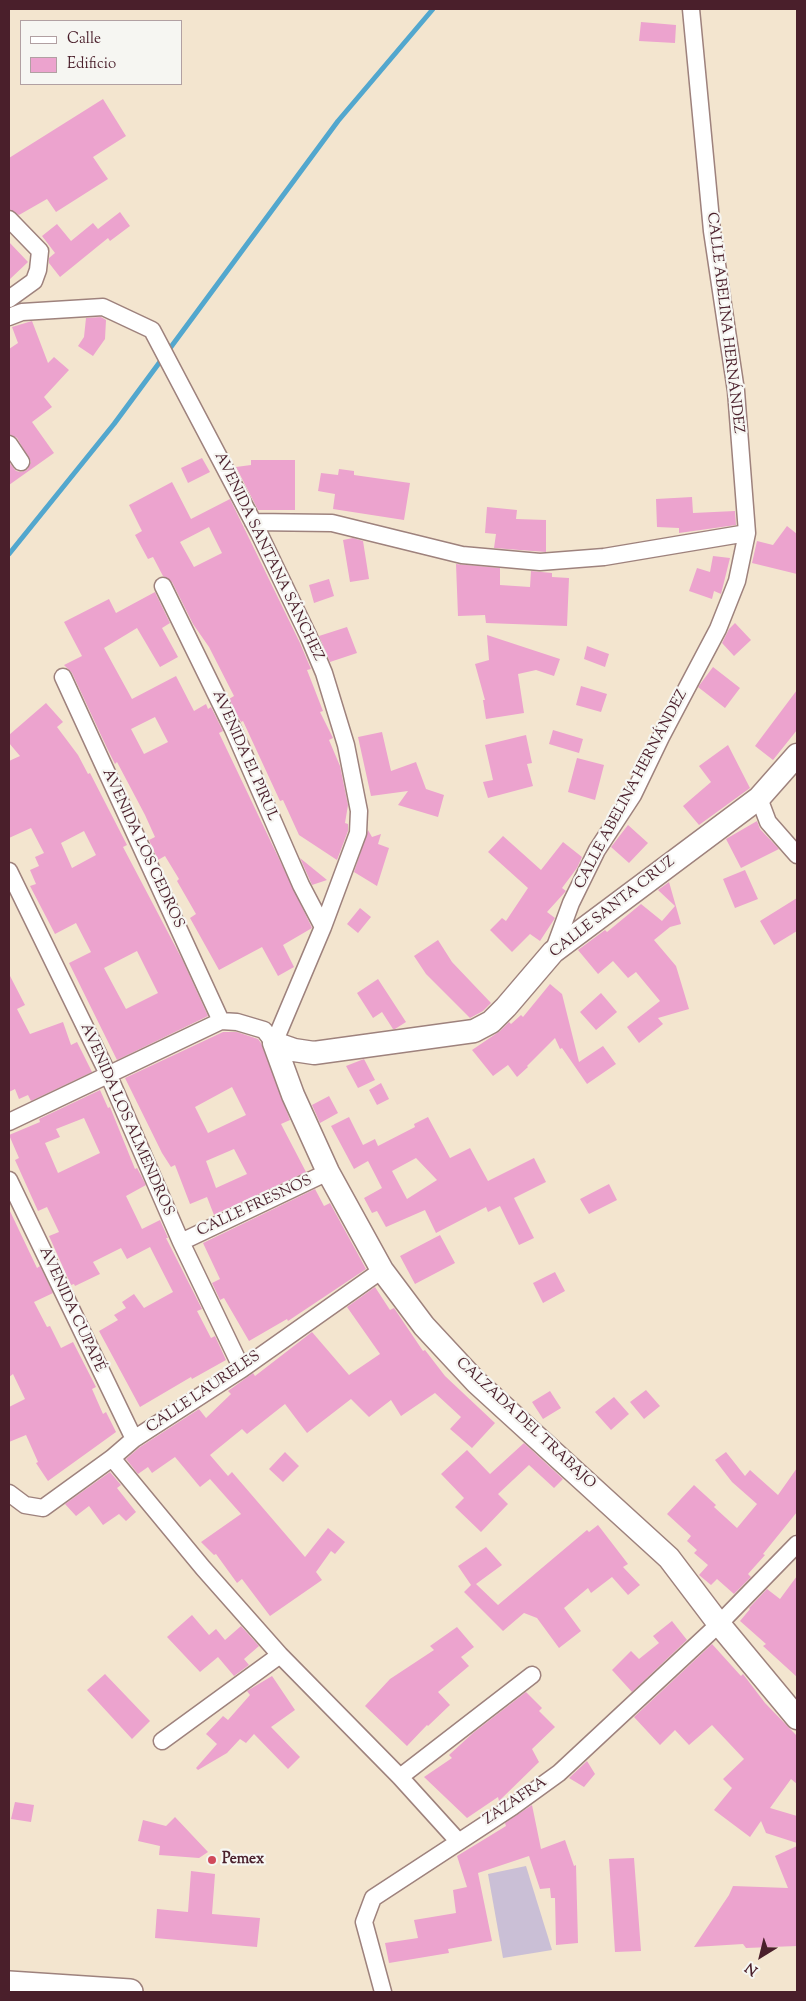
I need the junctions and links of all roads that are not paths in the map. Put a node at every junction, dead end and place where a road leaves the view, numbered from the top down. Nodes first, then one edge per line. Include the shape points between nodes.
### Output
1 (691, 9) edge
2 (9, 219) edge
3 (9, 298) edge
4 (15, 315) edge
5 (9, 444) edge
6 (21, 462) dead end
7 (253, 522) junction
8 (746, 533) junction
9 (163, 586) dead end
10 (63, 677) dead end
11 (797, 755) edge
12 (758, 798) junction
13 (797, 855) edge
14 (9, 871) edge
15 (323, 927) junction
16 (552, 952) junction
17 (221, 1021) junction
18 (274, 1042) junction
19 (108, 1074) junction
20 (9, 1122) edge
21 (328, 1172) junction
22 (9, 1180) edge
23 (181, 1242) junction
24 (382, 1270) junction
25 (242, 1369) junction
26 (134, 1439) junction
27 (112, 1458) junction
28 (9, 1493) edge
29 (797, 1544) edge
30 (719, 1624) junction
31 (280, 1656) junction
32 (532, 1675) dead end
33 (797, 1718) edge
34 (162, 1741) dead end
35 (400, 1777) junction
36 (458, 1841) junction
37 (9, 1984) edge
38 (130, 1992) edge
39 (384, 1992) edge

1 - 8 street, CALLE ABELINA HERNÁNDEZ via 712,231 736,391
2 - 3 street via 40,251 34,281
4 - 7 street, AVENIDA SANTANA SÁNCHEZ via 102,307 152,330
5 - 6 street
7 - 8 street via 332,524 462,555 540,562 604,557
7 - 15 street, AVENIDA SANTANA SÁNCHEZ via 324,674 346,745 359,811 358,833
8 - 16 street, CALLE ABELINA HERNÁNDEZ via 737,581 718,629 633,795 598,850 571,903
9 - 15 street, AVENIDA EL PIRUL via 233,729 301,886
10 - 17 street, AVENIDA LOS CEDROS
11 - 12 street, CALLE SANTA CRUZ
12 - 13 street via 768,822
12 - 16 street, CALLE SANTA CRUZ
14 - 19 street, AVENIDA LOS ALMENDROS
15 - 18 street, AVENIDA SANTANA SÁNCHEZ
16 - 18 street, CALLE SANTA CRUZ via 506,1008 491,1022 474,1031 314,1053
17 - 18 street via 238,1022 264,1030
17 - 19 street
18 - 21 street, CALZADA DEL TRABAJO
19 - 20 street
19 - 23 street, AVENIDA LOS ALMENDROS
21 - 23 street, CALLE FRESNOS
21 - 24 street, CALZADA DEL TRABAJO
22 - 26 street, AVENIDA CUPAPÉ
23 - 25 street, AVENIDA LOS ALMENDROS
24 - 25 street, CALLE LAURELES
24 - 30 street, CALZADA DEL TRABAJO via 424,1326 476,1382 669,1558
25 - 26 street, CALLE LAURELES
26 - 27 street, CALLE LAURELES
27 - 28 street, CALLE LAURELES via 43,1508 25,1505
27 - 31 street
29 - 30 street, ZAZAFRA
30 - 33 street, CALZADA DEL TRABAJO
30 - 36 street, ZAZAFRA via 558,1773
31 - 34 street
31 - 35 street
32 - 35 street
35 - 36 street
36 - 39 street, ZAZAFRA via 373,1898 364,1922
37 - 38 main road

